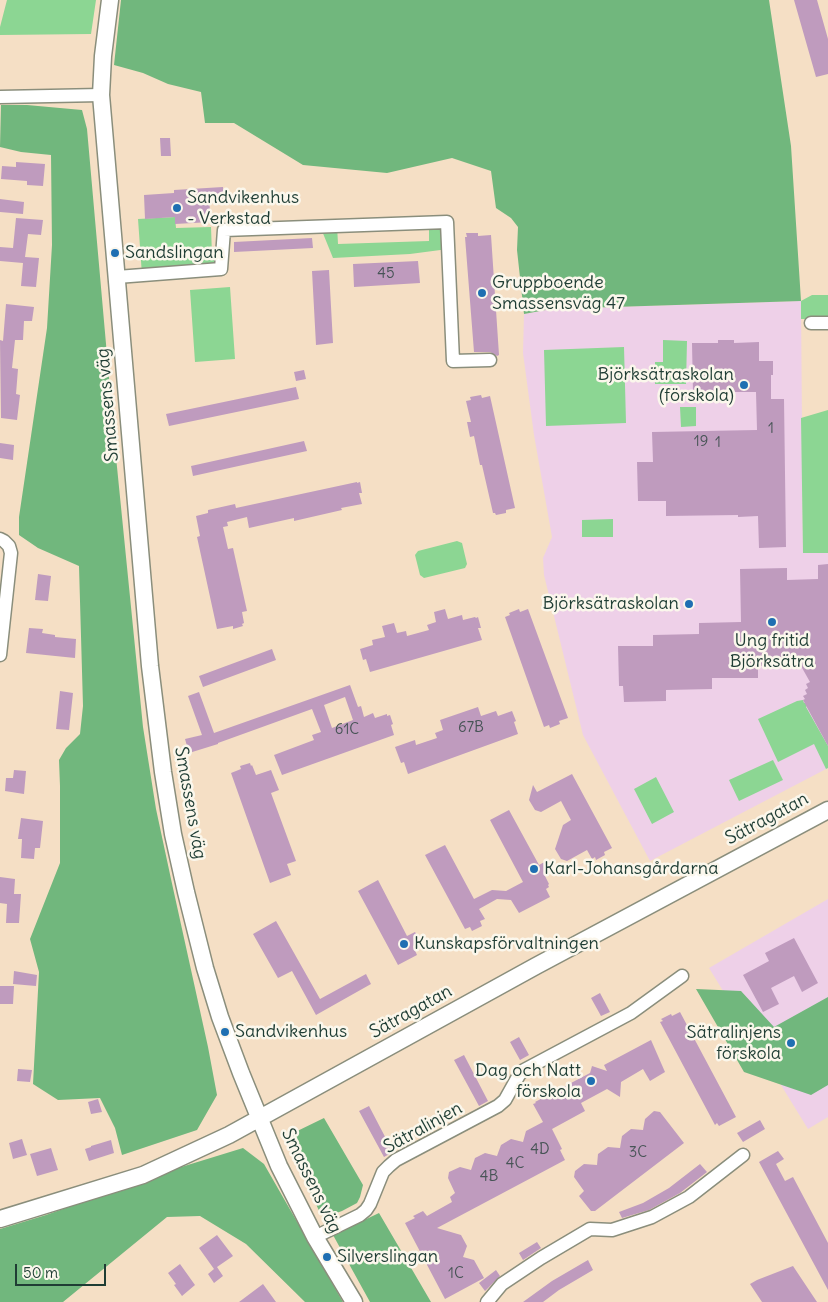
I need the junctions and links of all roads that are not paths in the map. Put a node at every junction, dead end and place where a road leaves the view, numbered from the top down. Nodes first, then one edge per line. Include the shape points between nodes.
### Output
1 (110, 0) edge
2 (101, 95) junction
3 (0, 96) edge
4 (117, 276) junction
5 (811, 323) dead end
6 (828, 323) edge
7 (490, 360) dead end
8 (0, 539) edge
9 (0, 655) edge
10 (828, 810) edge
11 (682, 976) dead end
12 (259, 1118) junction
13 (743, 1156) dead end
14 (0, 1219) edge
15 (315, 1237) junction
16 (354, 1302) edge
17 (487, 1302) edge

1 - 2 street, Smassens väg
2 - 3 street
2 - 4 street, Smassens väg
4 - 7 street via 221,268 224,230 447,222 453,361
4 - 12 street, Smassens väg via 150,666 164,781 173,834 205,968 231,1048
5 - 6 street
8 - 9 street via 9,546 11,553
10 - 12 street, Sätragatan
11 - 15 street, Sätralinjen via 631,1013 524,1070 498,1106 388,1166 366,1210
12 - 14 street, Sätragatan via 229,1136 142,1175
12 - 15 street, Smassens väg
13 - 17 street via 689,1197 652,1217 612,1230 590,1229 502,1284
15 - 16 street, Smassens väg

